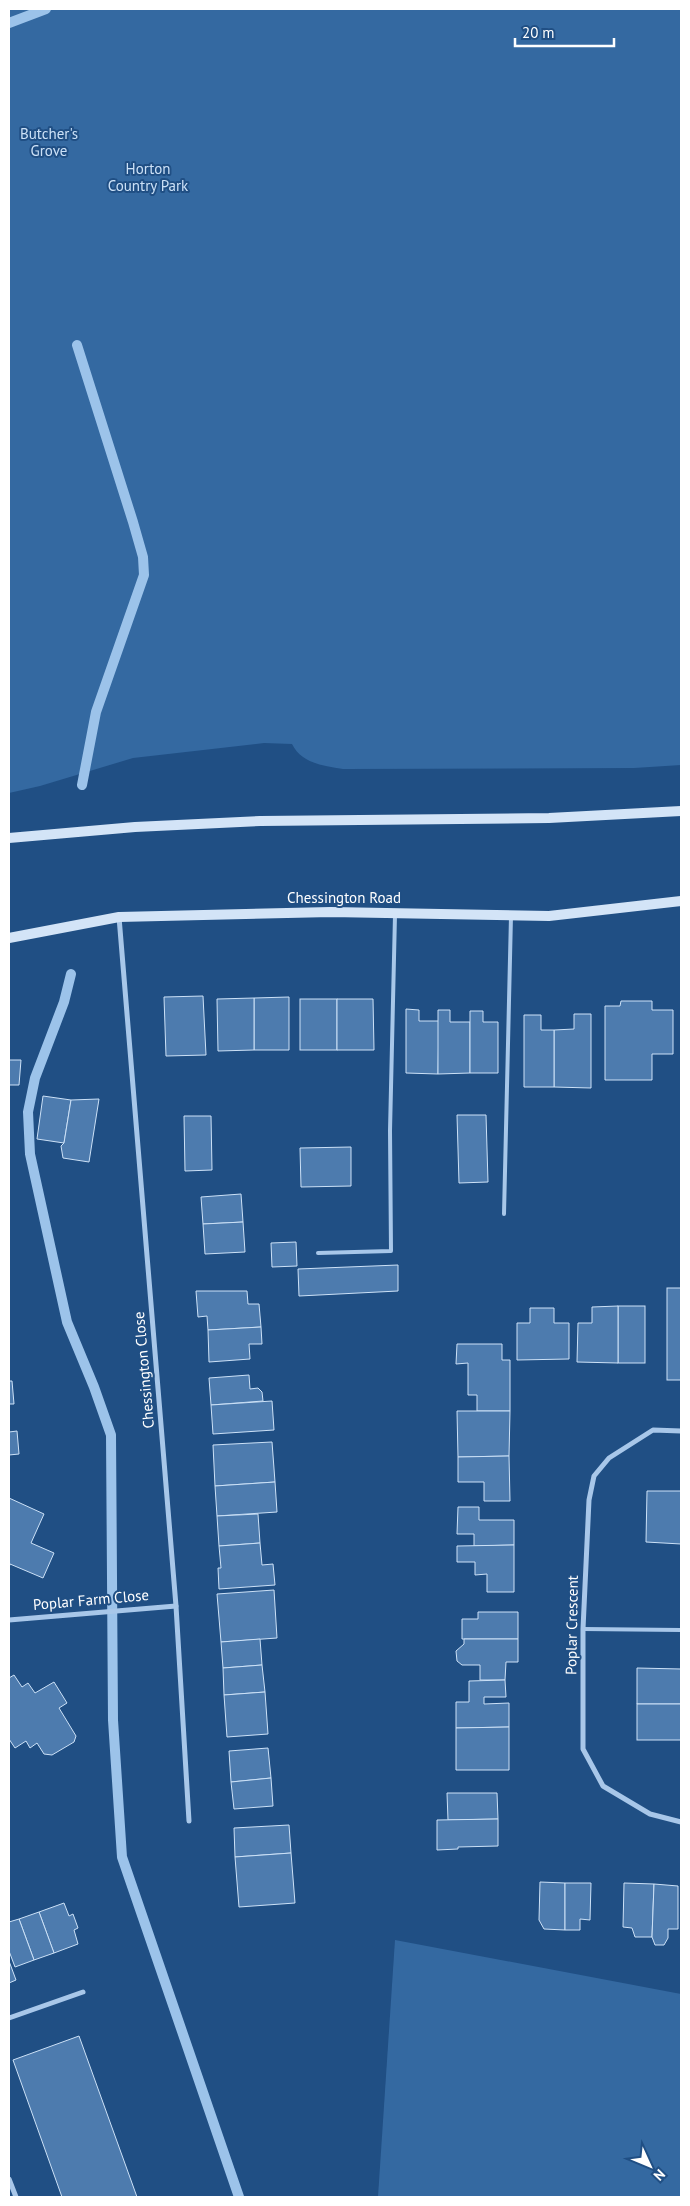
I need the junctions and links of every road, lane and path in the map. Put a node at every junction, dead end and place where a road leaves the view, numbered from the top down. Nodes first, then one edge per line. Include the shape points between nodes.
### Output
1 (681, 811) edge
2 (9, 838) edge
3 (681, 901) edge
4 (395, 913) junction
5 (510, 916) junction
6 (119, 917) junction
7 (9, 938) edge
8 (504, 1214) dead end
9 (318, 1254) dead end
10 (681, 1431) edge
11 (176, 1606) junction
12 (9, 1620) edge
13 (584, 1629) junction
14 (681, 1630) edge
15 (189, 1821) dead end
16 (681, 1822) edge
17 (83, 1992) dead end
18 (9, 2018) edge
19 (9, 2179) edge
20 (16, 2197) edge

1 - 2 main road via 549,818 268,821 134,827
3 - 5 main road, Chessington Road via 550,916
4 - 5 main road, Chessington Road
4 - 6 main road, Chessington Road
4 - 9 lane via 391,1251
5 - 8 lane
6 - 7 main road, Chessington Road
6 - 11 street, Chessington Close
10 - 13 street, Poplar Crescent via 653,1430 609,1458 594,1476 589,1500
11 - 12 street, Poplar Farm Close
11 - 15 street, Chessington Close
13 - 14 lane
13 - 16 street, Poplar Crescent via 584,1750 603,1786 650,1814
17 - 18 street
19 - 20 street

